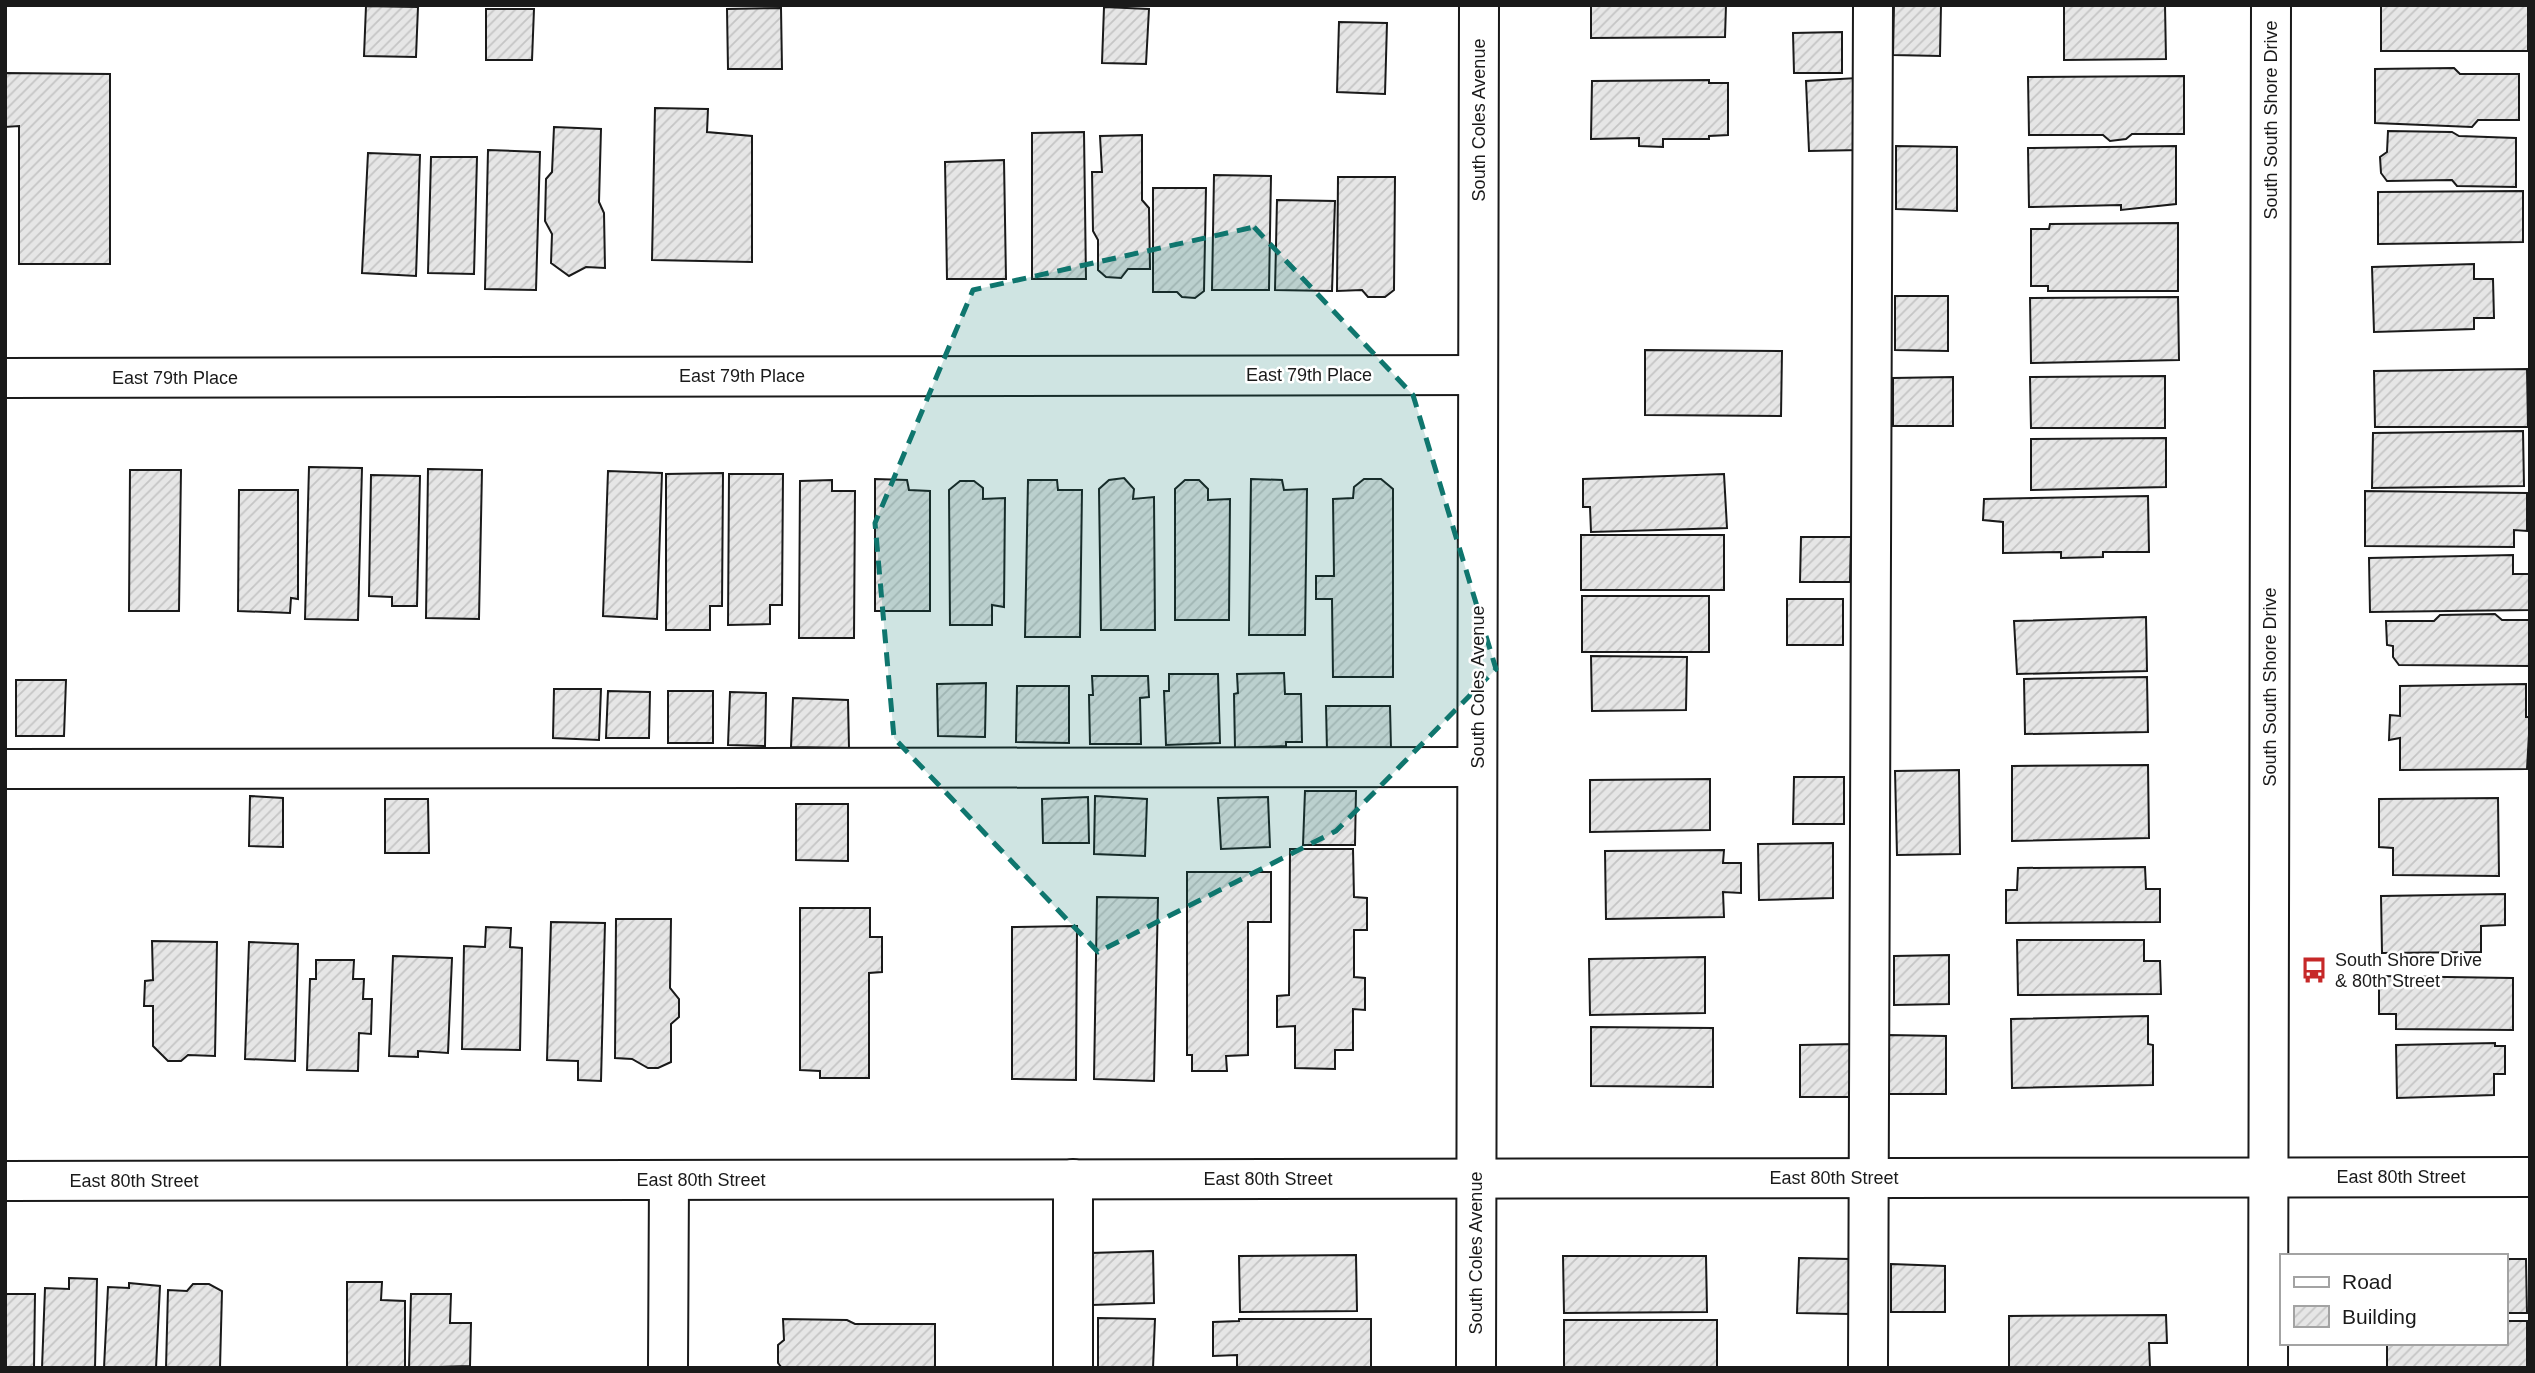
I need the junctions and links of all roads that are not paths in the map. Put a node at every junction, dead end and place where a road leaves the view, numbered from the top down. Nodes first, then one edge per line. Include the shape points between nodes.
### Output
1 (1479, 5) edge
2 (1873, 5) edge
3 (2271, 5) edge
4 (1478, 375) junction
5 (5, 378) edge
6 (1478, 767) junction
7 (5, 769) edge
8 (2269, 1177) junction
9 (2530, 1177) edge
10 (1868, 1178) junction
11 (1073, 1179) junction
12 (1476, 1179) junction
13 (669, 1180) junction
14 (5, 1181) edge
15 (668, 1368) edge
16 (1073, 1368) edge
17 (1476, 1368) edge
18 (1868, 1368) edge
19 (2268, 1368) edge

1 - 4 street, South Coles Avenue
2 - 10 street
3 - 8 street, South South Shore Drive
4 - 5 street, East 79th Place
4 - 6 street, South Coles Avenue
6 - 7 street
6 - 12 street, South Coles Avenue
8 - 9 street, East 80th Street
8 - 10 street, East 80th Street
8 - 19 street, South South Shore Drive
10 - 12 street, East 80th Street
10 - 18 street
11 - 12 street, East 80th Street
11 - 13 street, East 80th Street
11 - 16 street
12 - 17 street, South Coles Avenue
13 - 14 street, East 80th Street
13 - 15 street

